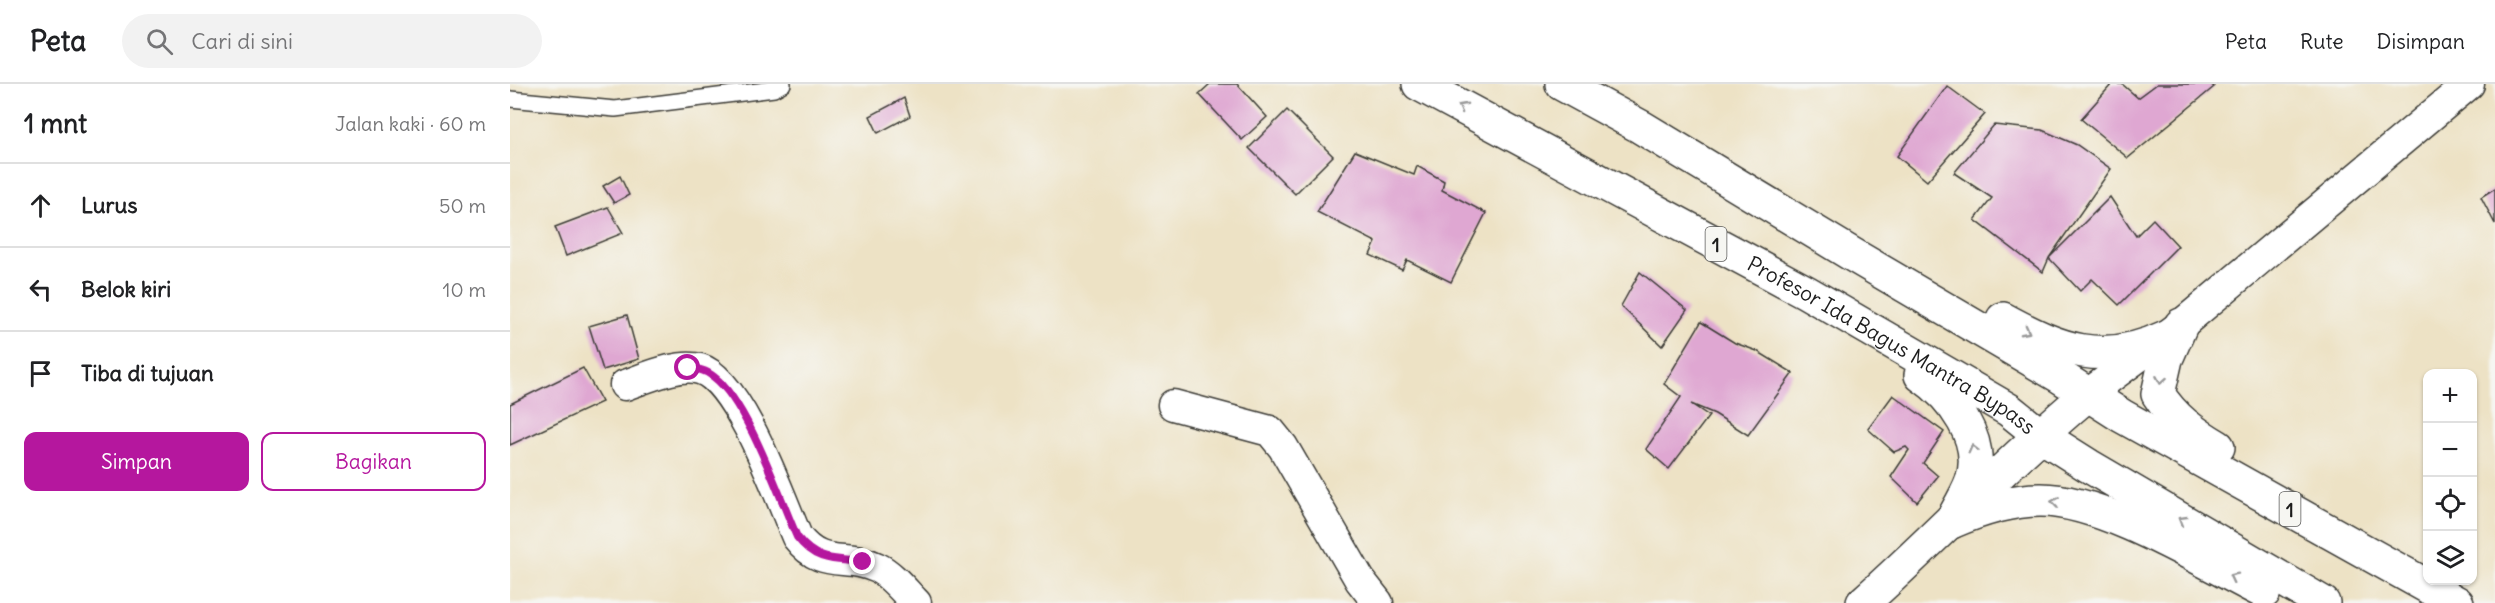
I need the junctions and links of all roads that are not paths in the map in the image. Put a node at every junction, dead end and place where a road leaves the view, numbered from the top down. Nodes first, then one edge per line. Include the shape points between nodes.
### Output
1 (783, 84) edge
2 (1419, 84) edge
3 (1562, 84) edge
4 (2462, 86) edge
5 (510, 99) edge
6 (1496, 125) junction
7 (1641, 127) junction
8 (2173, 331) junction
9 (625, 385) dead end
10 (2088, 394) junction
11 (1173, 405) dead end
12 (2040, 435) junction
13 (1951, 522) junction
14 (2423, 570) edge
15 (2449, 585) edge
16 (916, 603) edge
17 (1378, 603) edge
18 (1863, 603) edge
19 (2285, 603) edge
20 (2323, 603) edge
21 (2457, 603) edge
22 (2479, 603) edge

1 - 5 lane via 774,89 615,108
6 -> 2 main road, Profesor Ida Bagus Mantra Bypass / 1
3 - 7 main road, 1
4 - 8 street
6 - 12 main road, Profesor Ida Bagus Mantra Bypass / 1 via 1806,292 2009,410
13 -> 6 main road via 1972,480 1976,461 1966,425 1937,386 1904,363 1553,166
7 -> 8 main road via 1702,152 2031,334 2065,348 2097,354 2145,347
7 - 10 main road, 1
8 - 10 street
8 -> 14 main road via 2158,394 2188,430
9 - 16 street via 688,368 701,369 714,377 743,414 797,537 806,549 827,560 863,562 881,569
10 - 12 main road
10 - 21 main road, 1
11 - 17 street via 1270,431 1360,580
12 - 13 main road
20 -> 12 main road, Profesor Ida Bagus Mantra Bypass / 1
13 - 18 main road
19 -> 13 main road via 2148,533 2084,506 2019,501
15 - 22 main road

